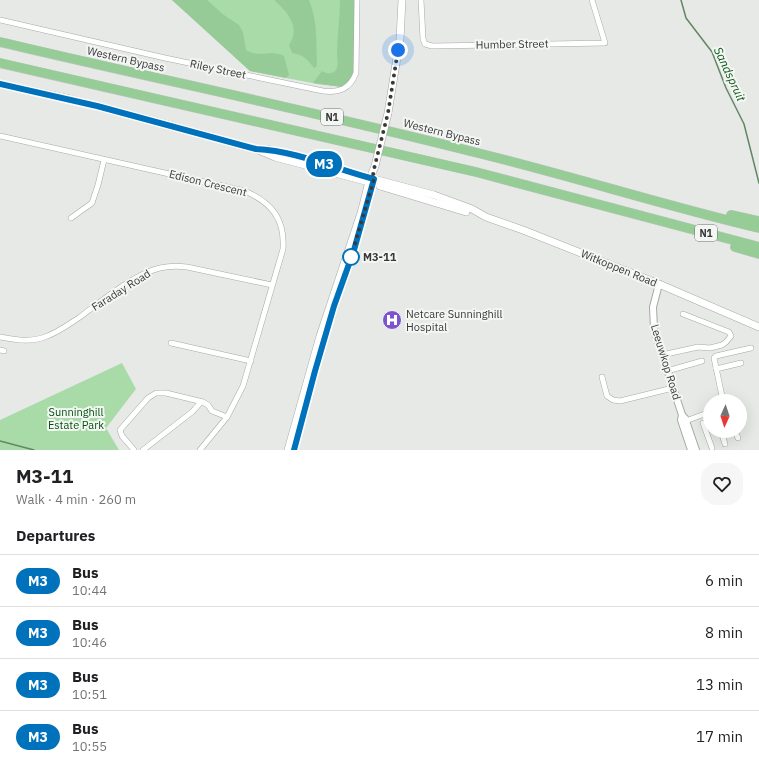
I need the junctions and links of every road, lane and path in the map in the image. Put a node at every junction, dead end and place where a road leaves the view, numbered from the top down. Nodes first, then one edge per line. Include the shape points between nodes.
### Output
1 (357, 0) edge
2 (402, 0) edge
3 (421, 0) edge
4 (592, 0) edge
5 (0, 20) edge
6 (0, 42) edge
7 (0, 63) edge
8 (0, 84) edge
9 (0, 136) edge
10 (104, 160) junction
11 (372, 179) junction
12 (71, 218) dead end
13 (653, 219) junction
14 (757, 224) edge
15 (759, 247) edge
16 (759, 254) edge
17 (659, 284) junction
18 (272, 286) junction
19 (683, 314) dead end
20 (759, 327) edge
21 (0, 337) edge
22 (172, 343) dead end
23 (751, 348) dead end
24 (662, 355) junction
25 (251, 361) junction
26 (702, 361) dead end
27 (741, 363) dead end
28 (716, 369) junction
29 (667, 371) junction
30 (602, 377) dead end
31 (673, 388) junction
32 (722, 394) edge
33 (201, 402) junction
34 (703, 414) edge
35 (227, 417) junction
36 (683, 419) junction
37 (709, 438) edge
38 (723, 438) edge
39 (725, 444) dead end
40 (712, 448) dead end
41 (134, 450) edge
42 (143, 450) edge
43 (200, 450) edge
44 (288, 450) edge
45 (294, 450) edge
46 (690, 450) edge
47 (697, 450) edge

1 - 5 street, Riley Street via 356,73 346,88 338,92 316,90 165,58
2 - 11 main road, bridge via 400,39 388,113
3 - 4 street, Humber Street via 423,39 425,44 432,46 605,43
6 - 14 highway, Western Bypass / N1 via 322,115
7 - 13 highway, N1 via 476,172
8 - 11 main road, Witkoppen Road via 70,99 256,149 275,157
9 - 10 street, Edison Crescent
10 - 12 street via 92,203
10 - 18 street, Edison Crescent via 245,191 267,203 277,216 284,240
11 - 17 main road, Witkoppen Road via 434,195
11 - 44 main road via 320,336
11 - 45 main road via 354,250 334,306
13 - 15 highway, N1
13 - 16 highway via 687,233
17 - 20 main road, Witkoppen Road
17 - 24 street, Leeuwkop Road via 653,314 654,329
18 - 21 street, Faraday Road via 187,267 161,268 141,275 54,334 32,340
18 - 25 street, Edison Crescent
19 - 24 street via 730,332 731,336 722,345
22 - 25 street
23 - 28 street via 716,356 713,360
24 - 29 street, Leeuwkop Road
25 - 35 street, Edison Crescent
26 - 29 street
27 - 28 street
28 - 32 street
29 - 31 street, Leeuwkop Road
30 - 31 street via 606,394 616,401
31 - 36 street, Leeuwkop Road
33 - 35 street via 208,405 212,411
33 - 41 street via 166,393 152,395 120,430
33 - 42 street
34 - 36 street
35 - 43 street, Edison Crescent
36 - 46 street, Leeuwkop Road
36 - 47 street, Leeuwkop Road
37 - 40 street
38 - 39 street

